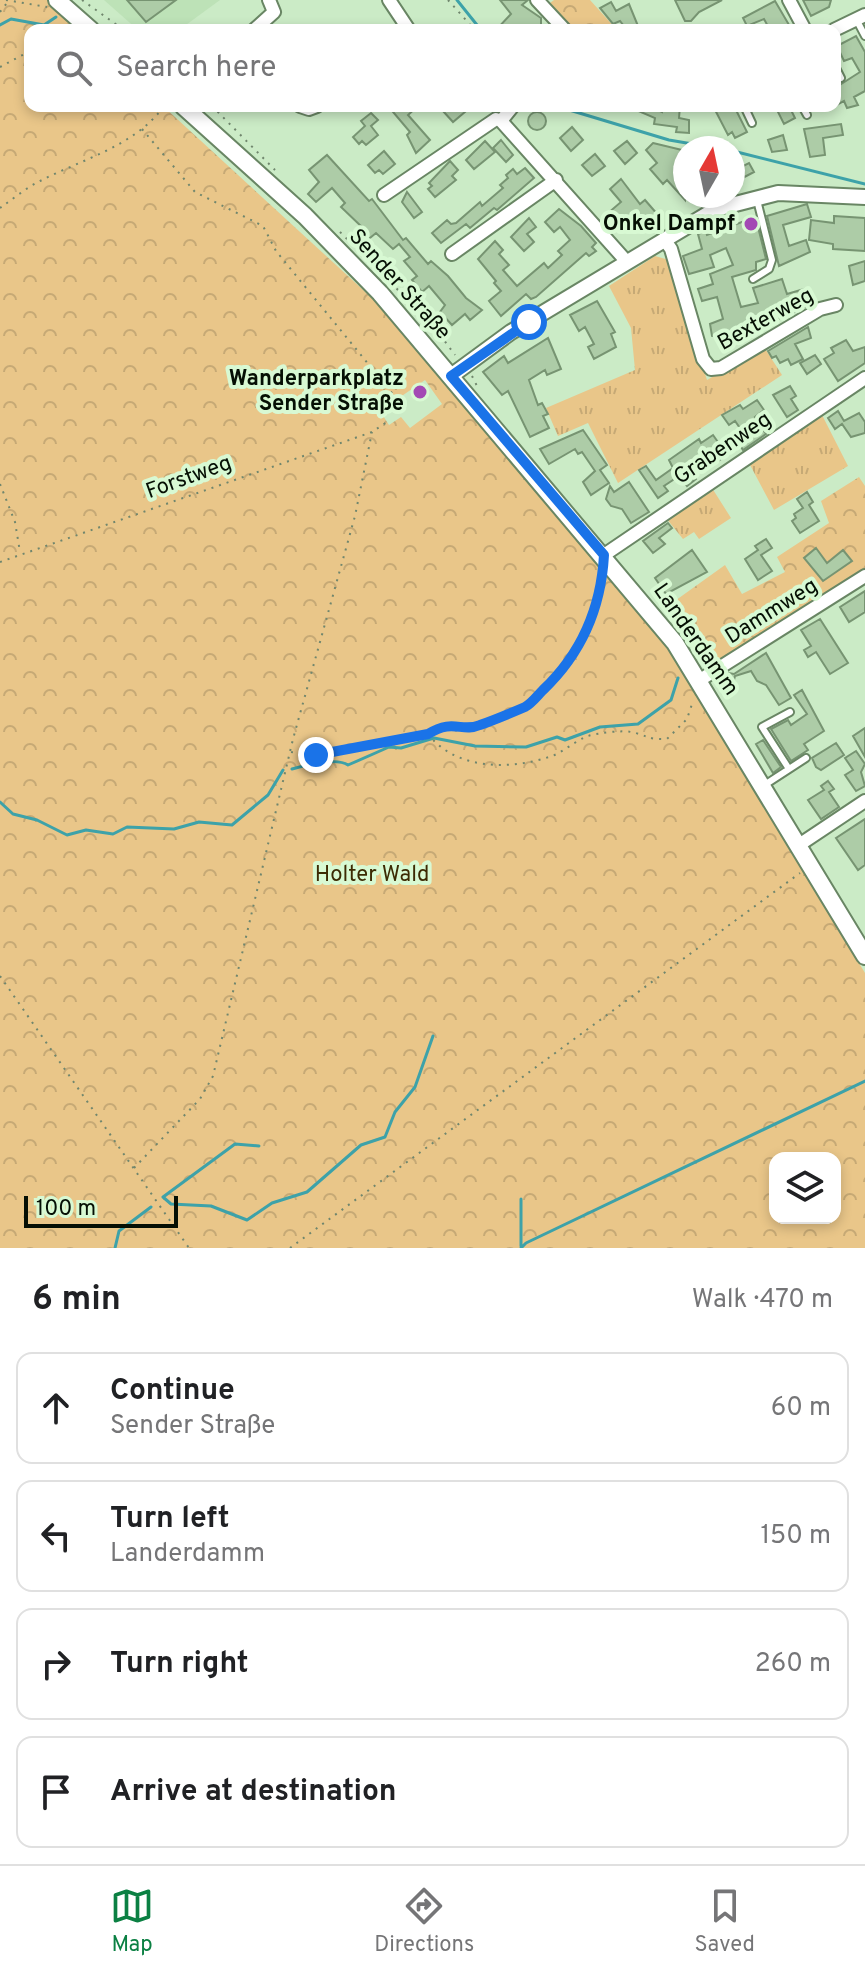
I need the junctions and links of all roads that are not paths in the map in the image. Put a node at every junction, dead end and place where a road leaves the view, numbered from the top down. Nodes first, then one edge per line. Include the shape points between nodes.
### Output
1 (269, 0) edge
2 (389, 0) edge
3 (537, 0) edge
4 (789, 0) edge
5 (73, 5) edge
6 (861, 17) edge
7 (87, 24) edge
8 (261, 24) edge
9 (405, 24) edge
10 (559, 24) edge
11 (802, 24) edge
12 (841, 27) edge
13 (865, 36) edge
14 (190, 112) edge
15 (508, 112) edge
16 (747, 112) edge
17 (805, 112) edge
18 (807, 115) dead end
19 (501, 121) junction
20 (752, 123) dead end
21 (556, 180) junction
22 (384, 195) dead end
23 (756, 197) junction
24 (865, 197) edge
25 (664, 239) junction
26 (452, 254) dead end
27 (627, 262) junction
28 (753, 279) dead end
29 (836, 305) dead end
30 (451, 376) junction
31 (865, 378) edge
32 (604, 555) junction
33 (865, 576) edge
34 (700, 680) junction
35 (790, 712) dead end
36 (806, 758) dead end
37 (789, 769) junction
38 (763, 786) junction
39 (865, 801) edge
40 (799, 845) junction
41 (865, 956) edge

1 - 8 street via 274,12
2 - 9 street
3 - 10 street
4 - 11 street
5 - 7 main road
6 - 12 street
6 - 13 lane
14 - 30 main road, Sender Straße via 305,216
15 - 19 street
16 - 20 lane
17 - 18 lane
19 - 21 street
19 - 22 street via 490,121
21 - 26 street
21 - 27 street
23 - 24 street via 805,192
23 - 25 street via 716,209
23 - 28 lane via 772,260 769,269
25 - 27 street
25 - 29 street, Bexterweg via 703,359 711,369
27 - 30 street via 511,332
30 - 32 main road, Landerdamm
31 - 32 street, Grabenweg
32 - 34 main road, Landerdamm
33 - 34 street, Dammweg
34 - 38 main road, Landerdamm
35 - 37 lane via 762,727
36 - 37 lane
37 - 38 lane
38 - 40 main road, Landerdamm
39 - 40 street
40 - 41 main road, Landerdamm

